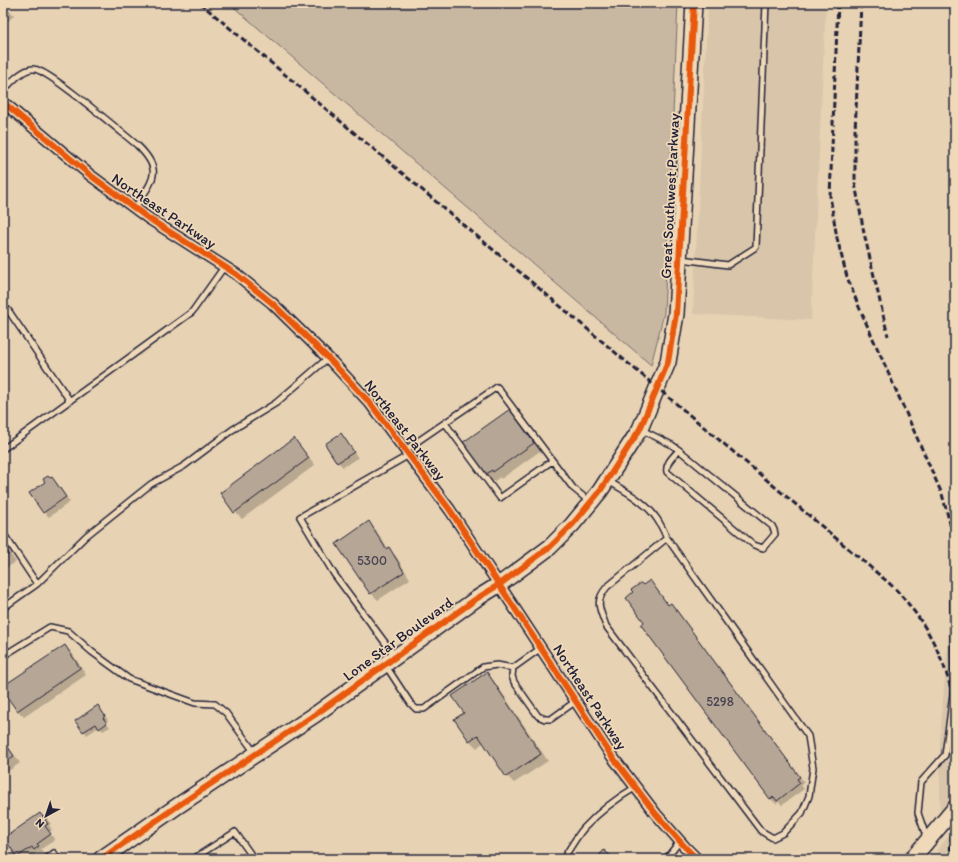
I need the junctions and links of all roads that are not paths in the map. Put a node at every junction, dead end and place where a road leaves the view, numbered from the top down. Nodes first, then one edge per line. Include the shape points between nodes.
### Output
1 (694, 3) edge
2 (766, 3) edge
3 (3, 91) edge
4 (3, 102) edge
5 (135, 208) junction
6 (680, 259) junction
7 (224, 267) junction
8 (3, 307) edge
9 (328, 358) junction
10 (657, 388) joint
11 (70, 401) junction
12 (445, 423) junction
13 (640, 429) junction
14 (3, 449) edge
15 (680, 450) junction
16 (407, 452) junction
17 (552, 461) junction
18 (607, 480) junction
19 (591, 502) junction
20 (3, 533) edge
21 (667, 538) junction
22 (955, 567) edge
23 (38, 584) junction
24 (500, 584) junction
25 (3, 608) edge
26 (541, 648) junction
27 (3, 656) edge
28 (390, 661) junction
29 (513, 668) junction
30 (576, 701) junction
31 (256, 754) junction
32 (636, 787) junction
33 (955, 808) edge
34 (680, 841) junction
35 (927, 841) junction
36 (46, 859) edge
37 (58, 859) edge
38 (101, 859) edge
39 (193, 859) edge
40 (254, 859) edge
41 (563, 859) edge
42 (666, 859) edge
43 (697, 859) edge
44 (912, 859) edge

1 - 6 street, Great Southwest Parkway
2 - 6 lane via 756,247 728,265
3 - 5 lane via 13,79 32,69 38,70 55,80 137,145 154,167 152,180
4 - 5 street, Northeast Parkway via 90,175
5 - 7 street, Northeast Parkway
6 - 10 street, Great Southwest Parkway via 676,314 668,362
7 - 9 street, Northeast Parkway via 272,303
7 - 11 lane via 192,312
8 - 11 lane via 8,310
9 - 16 street, Northeast Parkway via 370,403
9 - 23 lane via 276,403 232,430 184,466 151,484 86,536
10 - 13 street, Lone Star Boulevard
11 - 14 lane
12 - 16 lane
12 - 17 lane via 497,387
12 - 17 lane via 500,498
13 - 15 lane
13 - 18 street, Lone Star Boulevard
15 - 15 lane via 668,463 667,472 754,545 763,548 774,534 772,526
16 - 24 street, Northeast Parkway
16 - 28 lane via 300,517
17 - 19 lane via 573,488
18 - 19 street, Lone Star Boulevard
18 - 21 lane via 647,507
19 - 24 street, Lone Star Boulevard via 550,547
20 - 23 lane
21 - 21 lane via 607,587 600,595 599,607 606,626 761,830 773,838 783,833 802,813 809,796 813,768 808,736
22 - 35 lane via 954,676 945,755 921,782 918,814
23 - 25 lane
24 - 26 street, Northeast Parkway
24 - 28 street, Lone Star Boulevard
26 - 29 lane
26 - 30 street, Northeast Parkway
27 - 31 lane via 50,627 68,631 129,679 194,702 215,704 226,714
28 - 29 lane via 411,704 416,709 424,709 483,667 497,665
28 - 31 street, Lone Star Boulevard
29 - 30 lane via 514,682 538,716 544,720 551,719
30 - 32 street, Northeast Parkway
31 - 38 street, Lone Star Boulevard
32 - 34 street, Northeast Parkway
32 - 41 lane via 599,814 584,829
33 - 35 street
34 - 42 lane
34 - 43 street, Northeast Parkway
35 - 44 street
36 - 37 lane via 54,853
39 - 40 lane via 235,832

